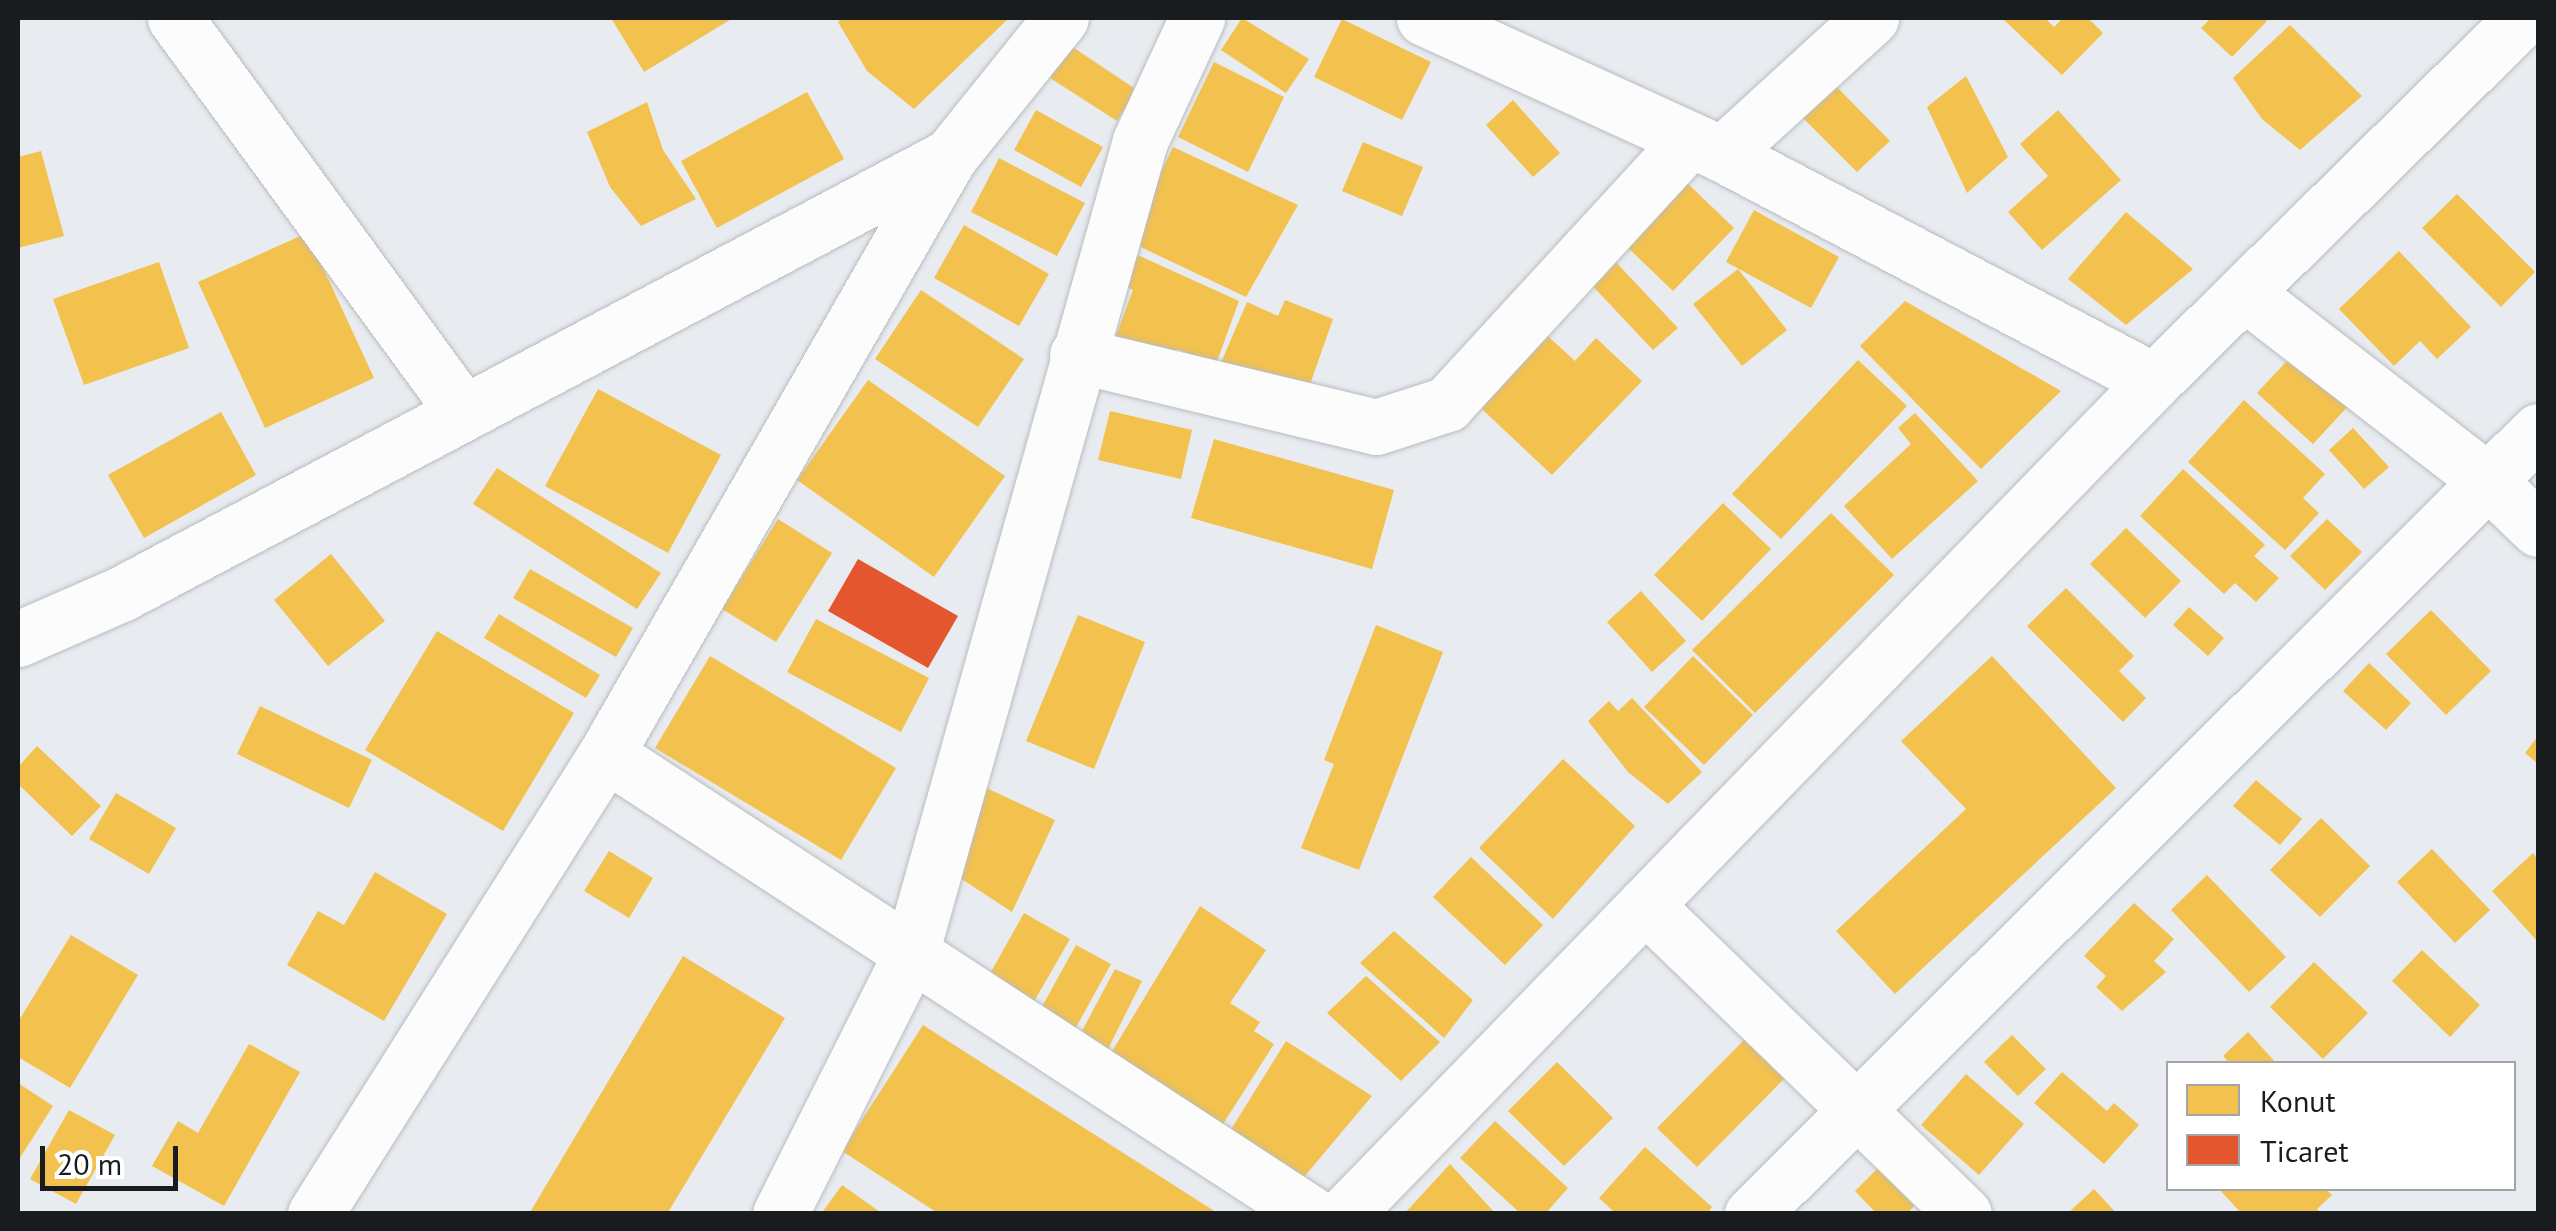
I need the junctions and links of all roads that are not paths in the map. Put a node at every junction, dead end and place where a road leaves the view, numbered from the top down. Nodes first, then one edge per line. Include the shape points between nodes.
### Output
1 (176, 18) edge
2 (1060, 18) edge
3 (1198, 18) edge
4 (1424, 18) edge
5 (1872, 18) edge
6 (2523, 18) edge
7 (1705, 148) junction
8 (950, 156) junction
9 (2246, 294) junction
10 (1076, 355) junction
11 (2154, 381) junction
12 (462, 412) junction
13 (2538, 432) edge
14 (2488, 482) junction
15 (2538, 529) edge
16 (18, 638) edge
17 (606, 754) junction
18 (1645, 905) junction
19 (910, 953) junction
20 (1854, 1112) junction
21 (314, 1214) edge
22 (780, 1214) edge
23 (1312, 1214) edge
24 (1345, 1214) edge
25 (1752, 1214) edge
26 (1964, 1214) edge

1 - 12 street
2 - 8 street
3 - 10 street via 1140,141
4 - 7 street
5 - 7 street
6 - 9 street
7 - 10 street via 1447,404 1376,427
7 - 11 street
8 - 12 street
8 - 17 street
9 - 11 street
9 - 14 street
10 - 19 street
11 - 18 street
12 - 16 street via 121,594
13 - 14 street
14 - 15 street
14 - 20 street
17 - 19 street
17 - 21 street
18 - 20 street
18 - 24 street
19 - 22 street
19 - 23 street
20 - 25 street
20 - 26 street

